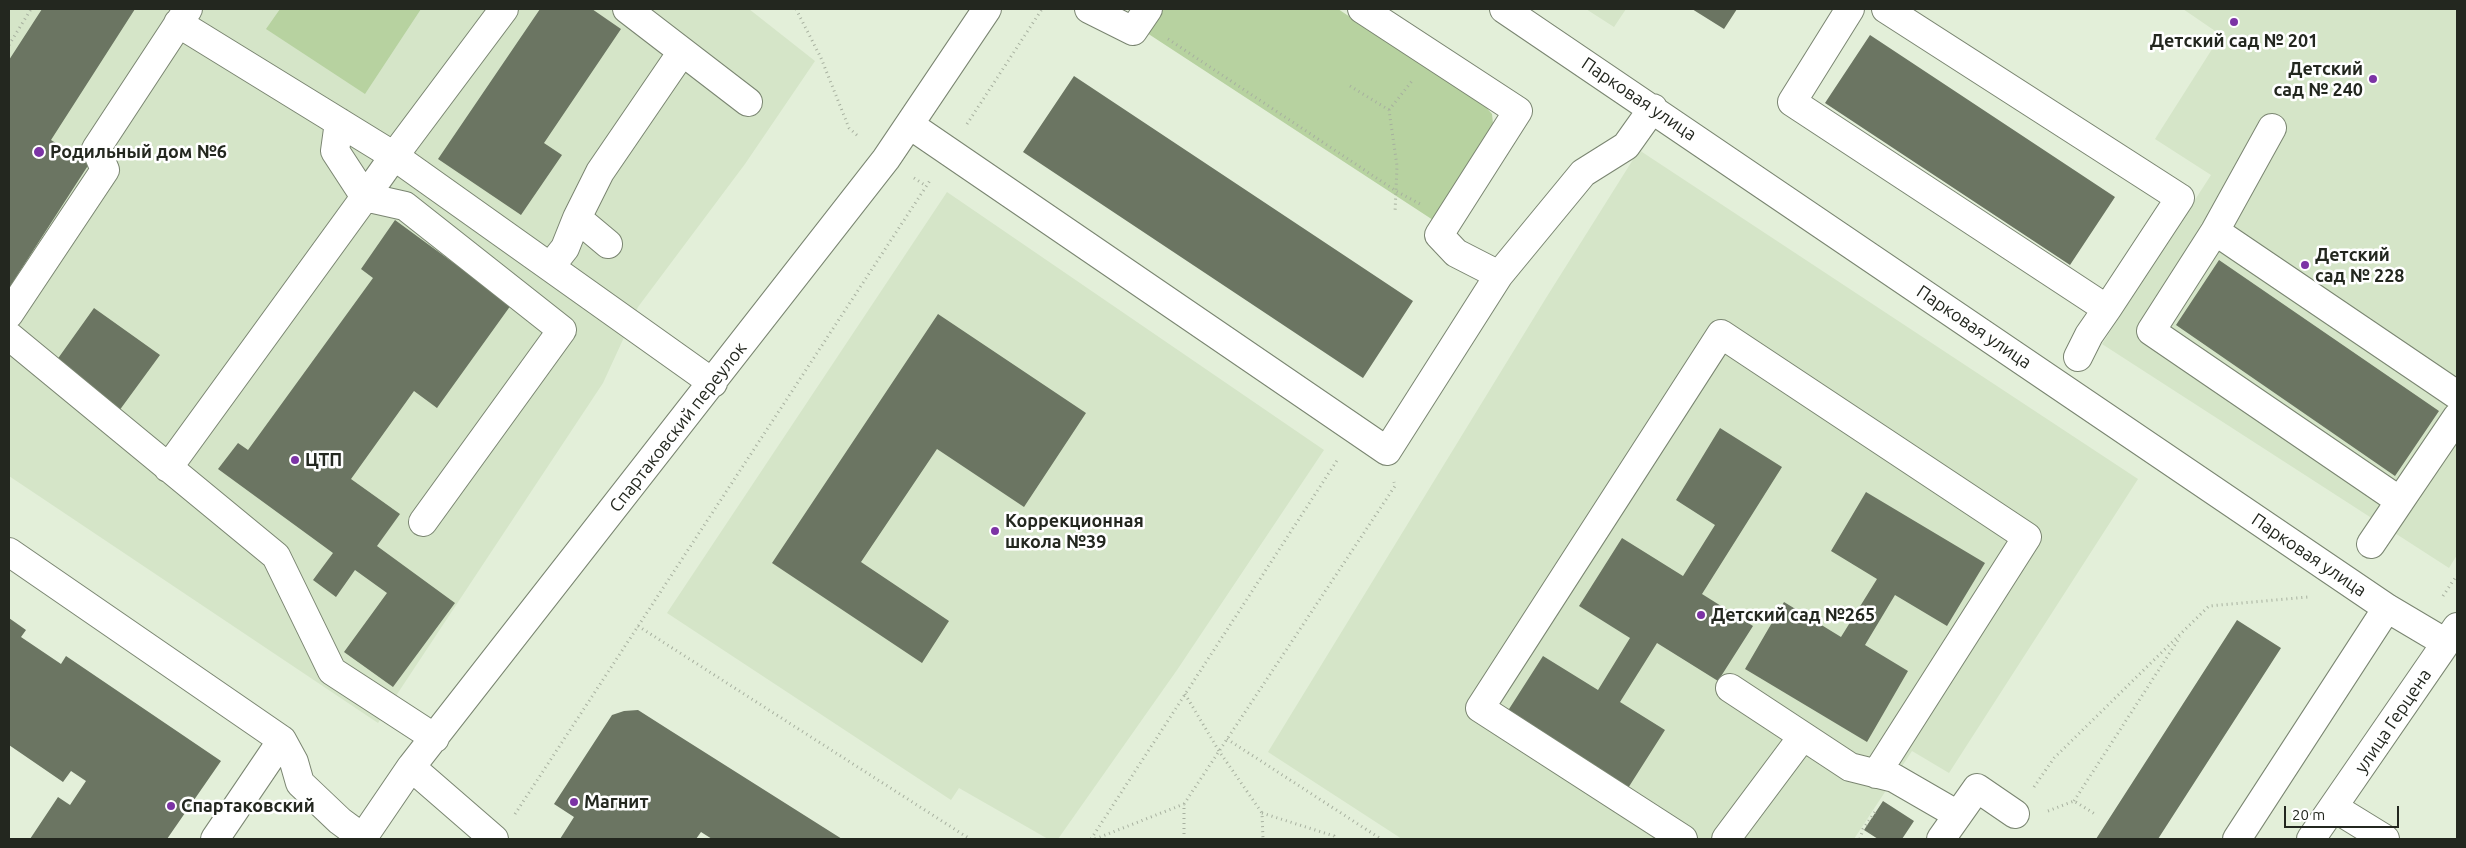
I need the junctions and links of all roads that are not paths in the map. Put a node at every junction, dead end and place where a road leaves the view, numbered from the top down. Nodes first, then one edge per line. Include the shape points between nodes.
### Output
1 (504, 9) edge
2 (627, 9) edge
3 (987, 9) edge
4 (1089, 9) edge
5 (1148, 9) edge
6 (1362, 9) edge
7 (1504, 9) edge
8 (1850, 9) edge
9 (1886, 9) edge
10 (183, 16) edge
11 (682, 52) junction
12 (748, 102) dead end
13 (1653, 108) junction
14 (340, 122) junction
15 (910, 125) junction
16 (2272, 128) dead end
17 (394, 156) junction
18 (365, 197) junction
19 (577, 218) junction
20 (2215, 231) junction
21 (608, 244) dead end
22 (550, 268) junction
23 (1499, 275) junction
24 (2108, 310) junction
25 (9, 314) edge
26 (9, 336) edge
27 (2078, 357) dead end
28 (712, 383) junction
29 (2457, 395) edge
30 (2457, 417) edge
31 (168, 468) junction
32 (2400, 502) junction
33 (423, 522) dead end
34 (2371, 544) dead end
35 (9, 552) edge
36 (2387, 608) junction
37 (2452, 635) edge
38 (1730, 688) dead end
39 (1803, 736) junction
40 (435, 738) junction
41 (282, 740) junction
42 (411, 767) junction
43 (1876, 774) junction
44 (2333, 807) junction
45 (2015, 814) road end
46 (1958, 815) junction
47 (215, 839) edge
48 (363, 839) edge
49 (494, 839) edge
50 (1683, 839) edge
51 (1726, 839) edge
52 (1941, 839) edge
53 (2237, 839) edge
54 (2311, 839) edge
55 (2385, 839) edge

1 - 17 street
2 - 11 street
3 - 15 street, Спартаковский переулок
4 - 5 street via 1133,31
6 - 23 street via 1518,110 1439,235 1456,253
7 - 13 street, Парковая улица
8 - 24 street via 1792,102
9 - 24 street via 2180,198
10 - 14 street
10 - 25 street via 96,149 105,170
11 - 12 street
11 - 19 street via 600,172
13 - 23 street via 1626,146 1583,173
13 - 36 street, Парковая улица
14 - 17 street
14 - 18 street via 335,151
15 - 23 street via 1387,451
15 - 28 street, Спартаковский переулок
16 - 20 street
17 - 18 street
17 - 22 street
18 - 31 street
18 - 33 street via 405,206 562,330
19 - 21 street
19 - 22 street via 565,248
20 - 29 street
20 - 32 street via 2151,331
22 - 28 street
24 - 27 street via 2089,335
26 - 31 street
28 - 40 street, Спартаковский переулок
30 - 32 street
31 - 40 street via 276,556 332,671
32 - 34 street
35 - 41 street
36 - 37 street, Парковая улица
36 - 53 street
37 - 44 street, улица Герцена
38 - 39 street
39 - 43 street via 1850,767
39 - 51 street
40 - 42 street, Спартаковский переулок
41 - 47 street
41 - 48 street via 294,762 300,783
42 - 48 street, Спартаковский переулок
42 - 49 street
43 - 46 street via 1894,778
43 - 50 street via 2027,537 1721,334 1480,708
44 - 54 street, улица Герцена
44 - 55 street
45 - 46 street via 1977,788
46 - 52 street

